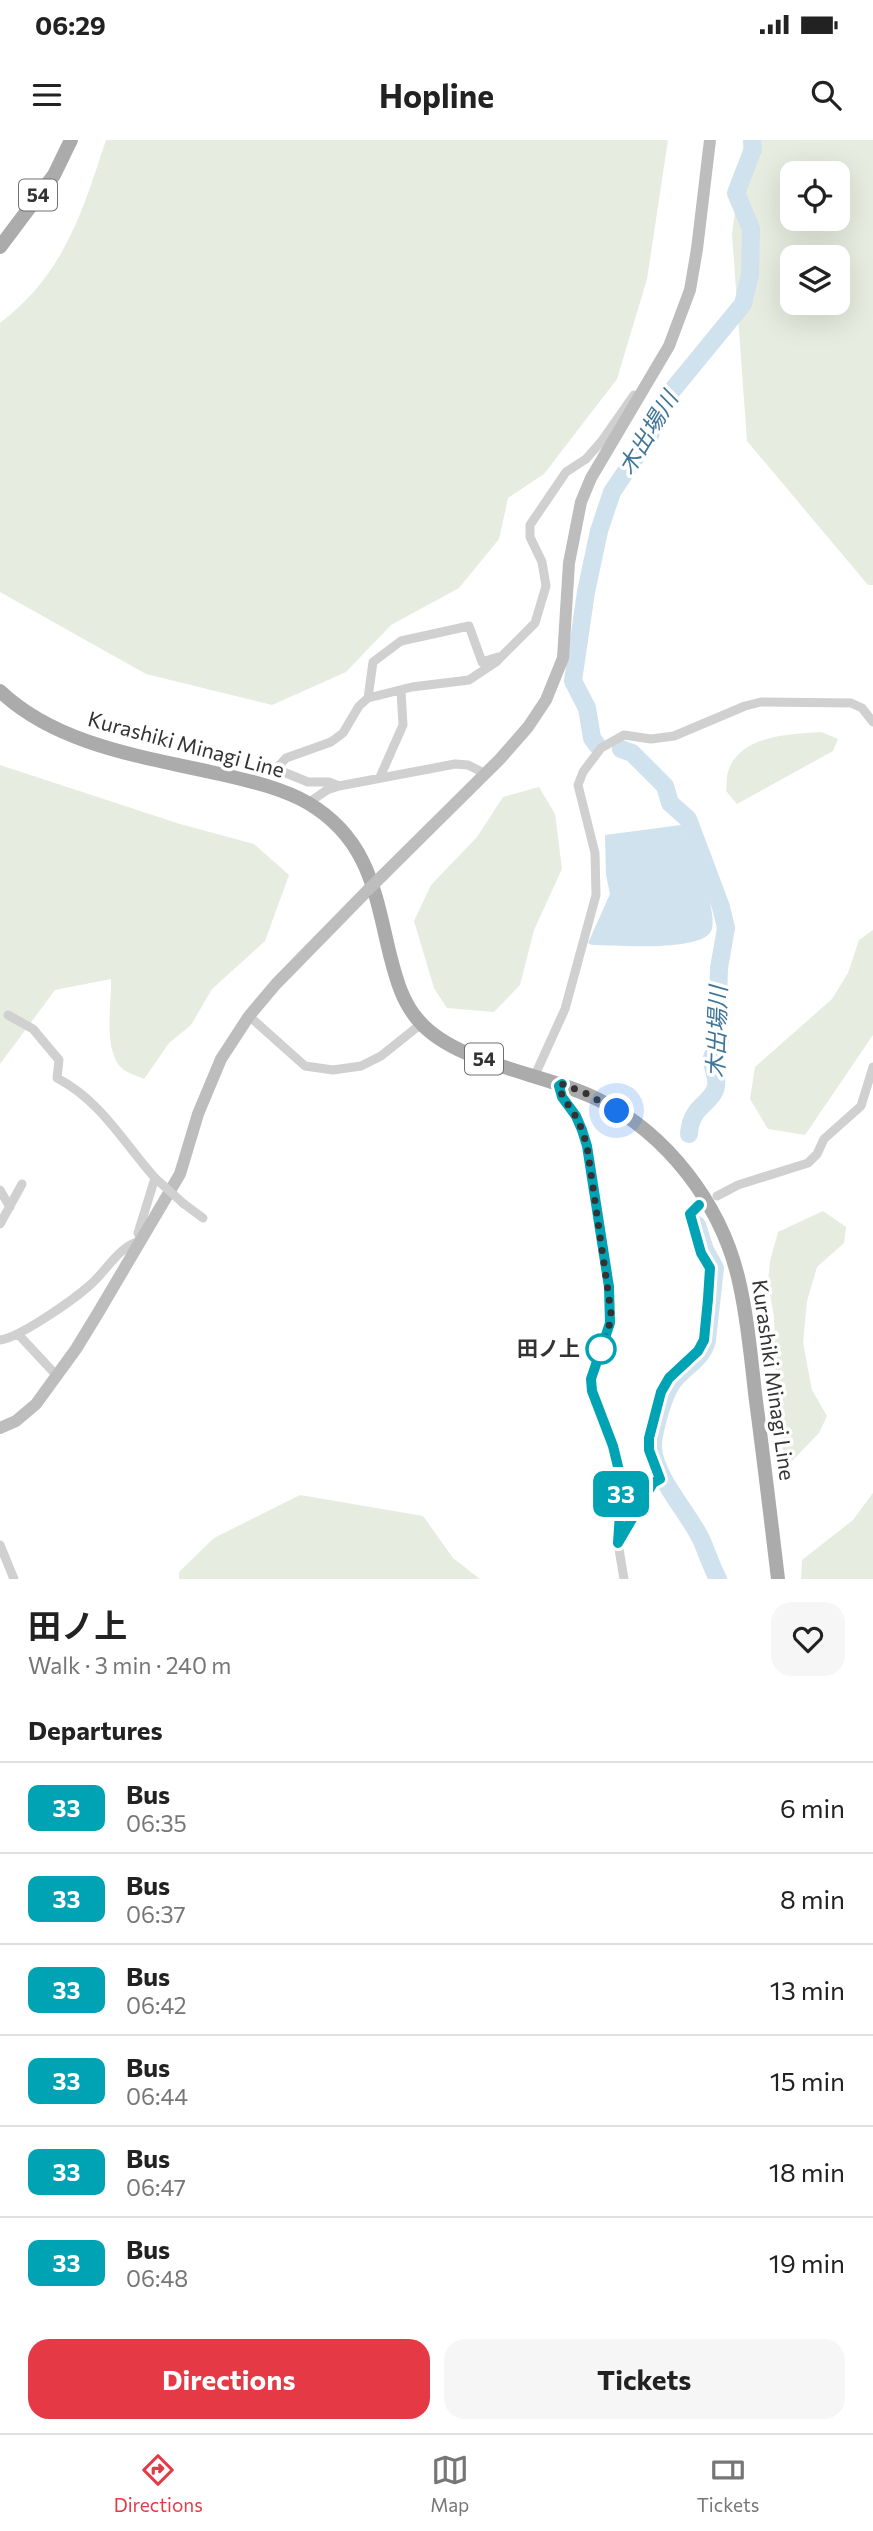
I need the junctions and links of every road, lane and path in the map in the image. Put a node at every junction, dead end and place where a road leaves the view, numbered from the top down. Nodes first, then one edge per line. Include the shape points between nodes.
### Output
1 (71, 140) edge
2 (710, 140) edge
3 (0, 247) edge
4 (654, 373) junction
5 (502, 656) junction
6 (0, 691) edge
7 (401, 691) junction
8 (368, 698) junction
9 (873, 722) edge
10 (484, 773) junction
11 (380, 777) junction
12 (339, 786) junction
13 (308, 803) junction
14 (8, 1015) dead end
15 (249, 1016) junction
16 (421, 1024) junction
17 (873, 1067) edge
18 (535, 1075) junction
19 (562, 1084) junction
20 (155, 1178) junction
21 (22, 1184) dead end
22 (0, 1190) edge
23 (717, 1196) dead end
24 (699, 1205) dead end
25 (10, 1207) junction
26 (203, 1217) dead end
27 (0, 1224) edge
28 (141, 1241) junction
29 (18, 1334) junction
30 (0, 1340) edge
31 (57, 1376) junction
32 (0, 1428) edge
33 (618, 1543) junction
34 (0, 1545) edge
35 (15, 1579) edge
36 (624, 1579) edge
37 (778, 1579) edge

1 - 3 main road, 54 via 54,174
2 - 4 street via 690,290
4 - 5 street via 586,459 566,472 530,525 546,586 535,624
4 - 10 street via 580,502 569,564 563,658 554,682 528,727
5 - 7 street via 469,680
5 - 8 street via 482,662 468,626 401,641 373,662
6 - 13 main road, Kurashiki Minagi Line / 54 via 68,735 269,786
7 - 8 street
7 - 11 street via 402,725
8 - 12 street via 331,743 286,758 276,768 308,782
9 - 18 street via 851,703 761,702 674,736 624,735 601,748 578,785 595,853 596,895 565,1009
10 - 11 street via 455,764
10 - 15 street, bridge
11 - 12 street
12 - 13 street
13 - 16 main road, Kurashiki Minagi Line / 54 via 334,822 362,856 371,875 397,984
14 - 20 street via 33,1029 59,1060 57,1078 91,1099
15 - 16 street via 305,1066 333,1070 361,1066 382,1056
15 - 28 street via 221,1059 180,1174
16 - 18 main road, Kurashiki Minagi Line / 54 via 455,1048
17 - 23 street via 861,1106 824,1139 808,1163
18 - 19 main road, Kurashiki Minagi Line / 54
19 - 33 street via 562,1097 576,1116 587,1146 609,1287 610,1323 591,1379 622,1483
19 - 37 main road, Kurashiki Minagi Line / 54 via 605,1103 664,1148 702,1194 728,1243 748,1328
20 - 26 street, bridge
20 - 28 street via 138,1233
21 - 25 street
22 - 25 street
24 - 33 street via 690,1214 710,1268 704,1340 661,1392 649,1438 660,1479 653,1483
25 - 27 street
28 - 29 street via 130,1243 89,1286
28 - 31 street
29 - 30 street
29 - 31 street
31 - 32 street via 36,1404
33 - 36 street
34 - 35 street

